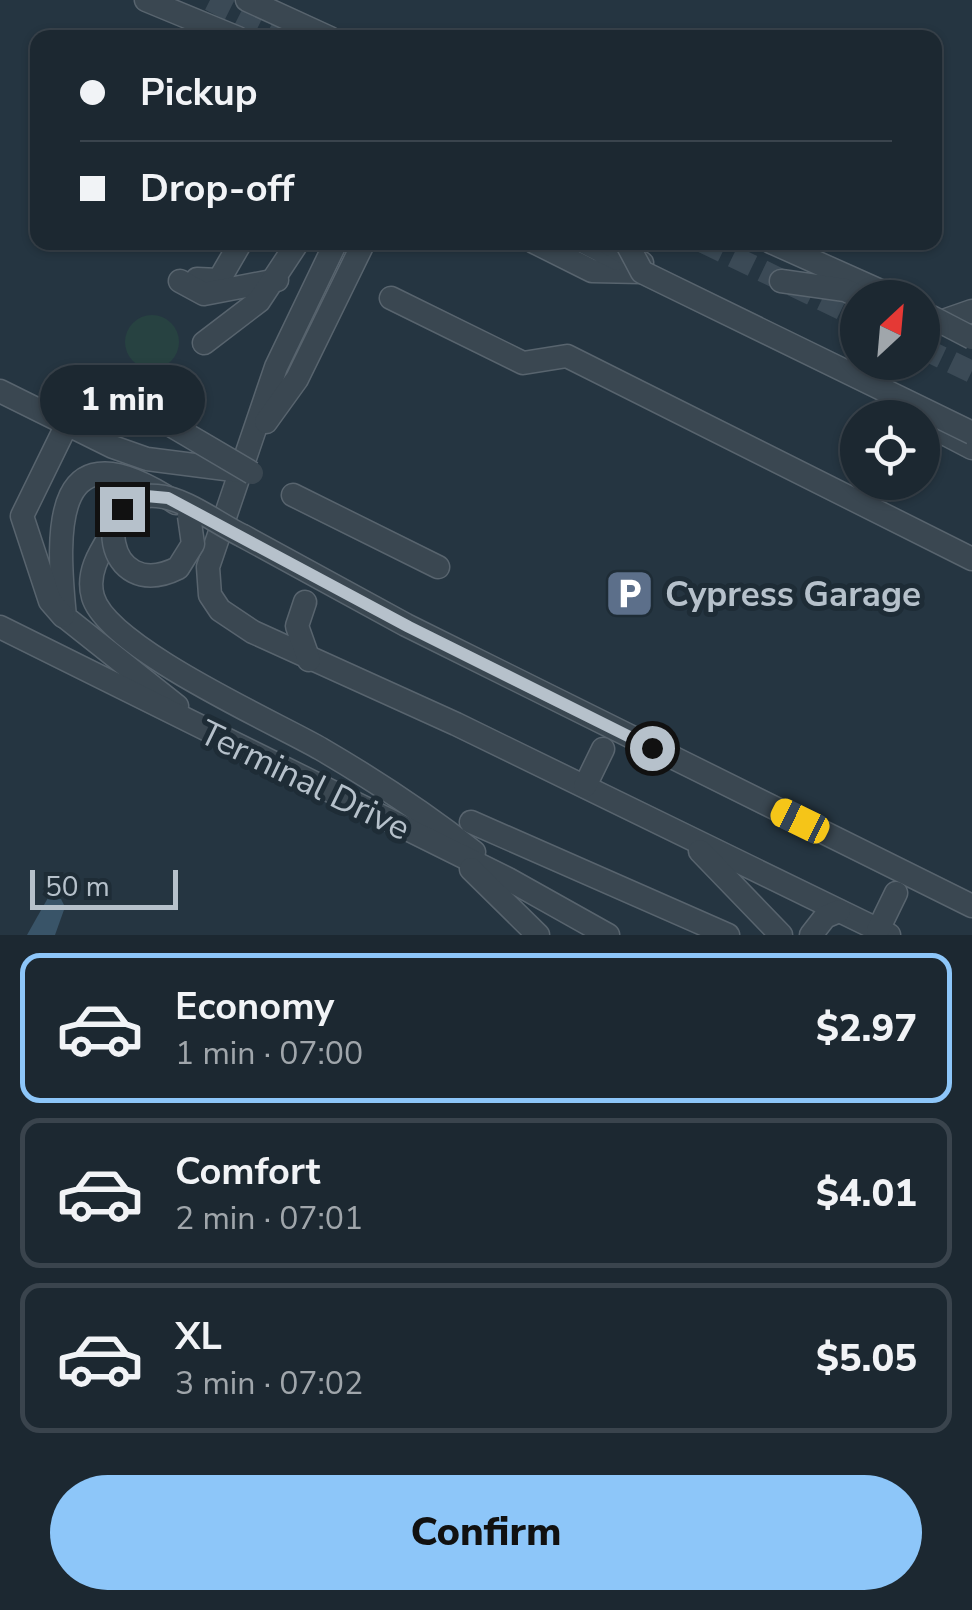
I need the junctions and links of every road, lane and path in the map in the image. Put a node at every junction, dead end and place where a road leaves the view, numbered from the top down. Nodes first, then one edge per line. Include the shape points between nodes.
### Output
1 (146, 0) edge
2 (247, 0) edge
3 (219, 30) edge
4 (313, 30) edge
5 (236, 250) edge
6 (294, 250) edge
7 (332, 250) edge
8 (361, 250) edge
9 (549, 250) edge
10 (599, 250) edge
11 (620, 250) edge
12 (630, 250) edge
13 (790, 250) edge
14 (642, 272) junction
15 (277, 280) junction
16 (858, 280) edge
17 (781, 281) dead end
18 (840, 289) edge
19 (391, 298) dead end
20 (972, 311) edge
21 (940, 315) edge
22 (940, 318) edge
23 (972, 320) edge
24 (940, 324) edge
25 (940, 328) edge
26 (972, 338) edge
27 (204, 343) dead end
28 (972, 348) edge
29 (0, 390) edge
30 (884, 400) edge
31 (66, 424) junction
32 (167, 424) dead end
33 (940, 426) edge
34 (940, 431) edge
35 (972, 435) edge
36 (253, 441) junction
37 (972, 448) edge
38 (246, 472) junction
39 (293, 494) dead end
40 (112, 533) junction
41 (972, 559) edge
42 (438, 568) dead end
43 (305, 602) dead end
44 (65, 617) junction
45 (0, 627) edge
46 (309, 660) junction
47 (218, 738) junction
48 (603, 749) dead end
49 (585, 786) junction
50 (470, 822) dead end
51 (683, 835) junction
52 (454, 853) junction
53 (508, 880) junction
54 (896, 893) dead end
55 (972, 906) edge
56 (839, 911) junction
57 (883, 932) edge
58 (538, 935) edge
59 (608, 935) edge
60 (728, 935) edge
61 (781, 935) edge
62 (811, 935) edge

1 - 3 street
2 - 4 street
5 - 15 street via 219,280 182,276 204,294
6 - 15 street
7 - 36 street via 276,367
8 - 36 street via 306,384
9 - 14 street via 592,272
10 - 14 street
11 - 30 street
12 - 14 street, bridge
13 - 16 street
14 - 35 street, bridge
15 - 27 street via 246,314
17 - 18 street
19 - 41 street via 522,363 567,356
20 - 21 street
22 - 23 street
24 - 26 street, bridge
25 - 28 street
29 - 31 street
31 - 38 street via 147,459
31 - 44 street via 22,516 50,601
32 - 38 street, bridge
33 - 35 street
34 - 37 street
36 - 38 street
38 - 46 street via 208,567 210,595 233,621
39 - 42 street
40 - 44 street, bridge via 126,566 151,576 188,557 193,530 178,504 128,476 92,477 77,486 59,529
40 - 53 street via 95,561 92,596 108,619 192,684 330,755 434,820
40 - 55 street, bridge via 133,500 160,496
43 - 46 street via 297,626
44 - 47 street
45 - 47 street, Terminal Drive
46 - 49 street
47 - 52 street, Terminal Drive
48 - 49 street
49 - 51 street
50 - 60 street
51 - 56 street
51 - 61 street
52 - 53 street, Terminal Drive
52 - 58 street
53 - 59 street, Terminal Drive
54 - 57 street
56 - 57 street
56 - 62 street

